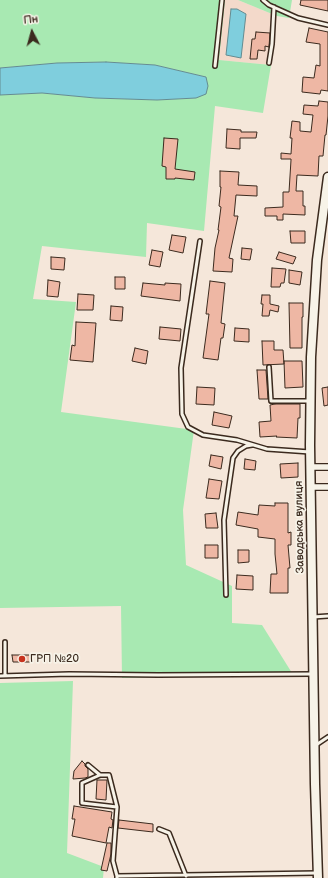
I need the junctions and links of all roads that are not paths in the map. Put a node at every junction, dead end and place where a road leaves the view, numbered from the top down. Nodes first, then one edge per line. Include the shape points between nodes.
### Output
1 (222, 0) edge
2 (263, 0) edge
3 (274, 7) junction
4 (328, 24) edge
5 (269, 63) dead end
6 (215, 66) dead end
7 (328, 177) edge
8 (326, 204) edge
9 (200, 241) dead end
10 (269, 366) dead end
11 (311, 401) junction
12 (256, 445) junction
13 (310, 452) junction
14 (310, 467) junction
15 (328, 467) edge
16 (311, 487) junction
17 (328, 487) edge
18 (226, 595) dead end
19 (328, 616) edge
20 (313, 617) junction
21 (5, 642) dead end
22 (314, 674) junction
23 (5, 675) junction
24 (0, 676) edge
25 (328, 737) edge
26 (315, 746) junction
27 (88, 764) dead end
28 (100, 775) junction
29 (117, 807) junction
30 (159, 829) dead end
31 (286, 874) junction
32 (318, 875) edge
33 (186, 876) junction
34 (117, 877) edge
35 (149, 877) edge
36 (199, 877) edge
37 (286, 878) edge

1 - 6 lane
2 - 3 lane
3 - 4 lane via 298,18
3 - 5 lane
7 - 8 main road, Заводська вулиця
8 - 11 main road, Заводська вулиця via 317,260
9 - 12 lane via 182,364 182,414 188,427 203,435
10 - 11 lane via 271,401
11 - 13 main road, Заводська вулиця
12 - 13 lane via 267,449
12 - 18 lane via 238,450 233,458 224,520
13 - 14 main road, Заводська вулиця
14 - 15 street
14 - 16 main road, Заводська вулиця
16 - 17 street
16 - 20 main road, Заводська вулиця
19 - 20 lane
20 - 22 main road, Заводська вулиця
21 - 23 lane
22 - 23 lane
22 - 26 main road, Заводська вулиця
23 - 24 lane
25 - 26 lane
26 - 32 main road, Заводська вулиця
27 - 28 lane
28 - 29 lane via 110,775
28 - 29 lane via 82,783 82,803
29 - 34 lane via 113,861
30 - 33 lane via 169,833
31 - 32 lane
31 - 36 lane
31 - 37 lane
33 - 35 lane
33 - 36 lane
34 - 35 lane

